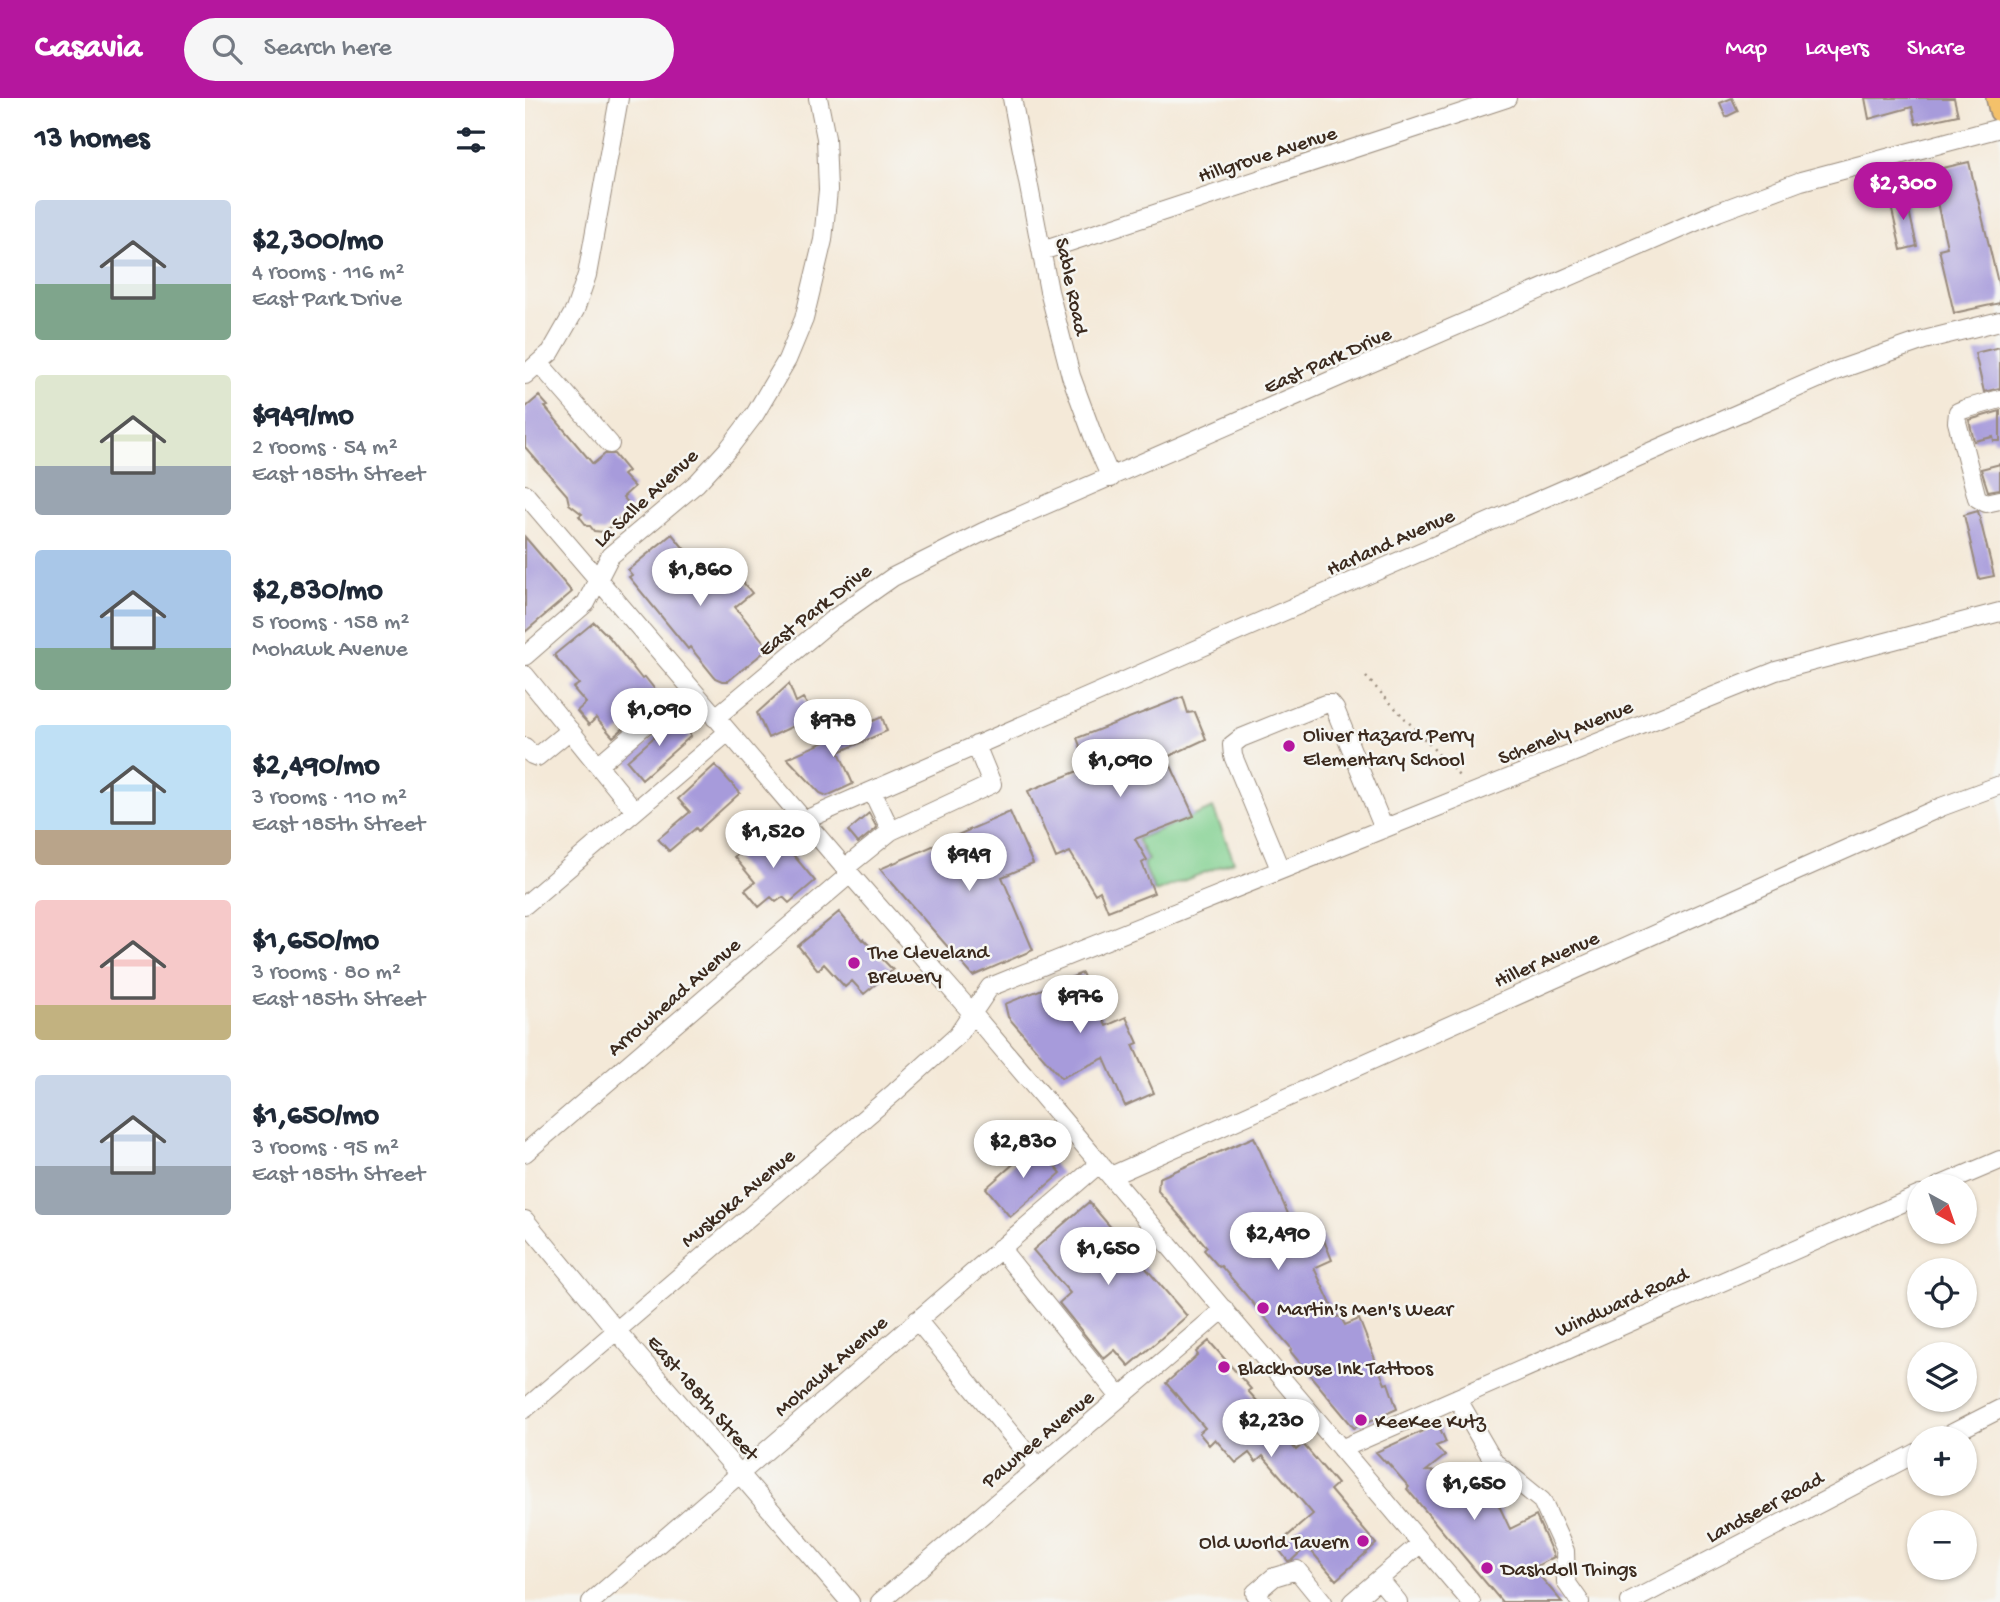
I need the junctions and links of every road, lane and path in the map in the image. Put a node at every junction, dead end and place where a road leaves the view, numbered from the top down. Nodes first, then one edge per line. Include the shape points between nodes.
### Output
1 (619, 98) edge
2 (818, 98) edge
3 (1012, 98) edge
4 (1507, 98) edge
5 (1997, 98) edge
6 (2000, 111) edge
7 (2000, 128) edge
8 (1042, 251) junction
9 (2000, 321) edge
10 (539, 363) junction
11 (525, 376) edge
12 (2000, 399) edge
13 (610, 444) dead end
14 (1111, 478) junction
15 (525, 494) edge
16 (2000, 500) edge
17 (597, 579) junction
18 (2000, 612) edge
19 (525, 656) edge
20 (1366, 677) dead end
21 (528, 685) edge
22 (659, 713) dead end
23 (715, 718) junction
24 (570, 730) junction
25 (728, 732) junction
26 (977, 746) junction
27 (525, 747) edge
28 (598, 765) junction
29 (1463, 781) dead end
30 (2000, 785) edge
31 (872, 791) junction
32 (635, 811) junction
33 (805, 820) junction
34 (1384, 829) junction
35 (891, 831) junction
36 (1280, 869) junction
37 (847, 871) junction
38 (525, 905) edge
39 (973, 1014) junction
40 (525, 1153) edge
41 (2000, 1160) edge
42 (1105, 1169) junction
43 (1967, 1174) edge
44 (1907, 1201) edge
45 (525, 1220) edge
46 (1000, 1248) junction
47 (1223, 1309) junction
48 (917, 1320) junction
49 (616, 1330) junction
50 (1120, 1397) junction
51 (1457, 1398) junction
52 (525, 1409) edge
53 (2000, 1409) edge
54 (1967, 1426) edge
55 (1342, 1448) junction
56 (1907, 1458) edge
57 (1038, 1467) junction
58 (740, 1473) junction
59 (1421, 1543) junction
60 (1379, 1579) junction
61 (1406, 1600) edge
62 (591, 1602) edge
63 (850, 1602) edge
64 (880, 1602) edge
65 (1263, 1602) edge
66 (1323, 1602) edge
67 (1352, 1602) edge
68 (1471, 1602) edge
69 (1580, 1602) edge
70 (1630, 1602) edge

1 - 10 street via 587,275 575,310 551,352
2 - 17 street, La Salle Avenue via 826,138 828,190 823,240 804,318 787,360 729,448 697,483 610,556
3 - 8 street, Sable Road
4 - 8 street, Hillgrove Avenue
5 - 6 main road
7 - 14 street, East Park Drive via 1801,181 1718,212
8 - 14 street, Sable Road via 1071,376
9 - 26 street, Harland Avenue via 1924,340 1838,370
10 - 11 street
10 - 13 street
12 - 16 street via 1965,408 1958,412 1957,422 1977,498 1986,503
14 - 23 street, East Park Drive via 983,532 893,577 832,620
15 - 17 street
17 - 19 street, La Salle Avenue via 586,603
17 - 23 street
18 - 34 street, Schenely Avenue via 1776,671
20 - 29 path
21 - 24 street
22 - 28 street
23 - 25 street
24 - 27 street via 537,757
24 - 28 street
25 - 32 street
25 - 33 street
26 - 31 street, Harland Avenue
26 - 35 street, Arrowhead Avenue via 992,784
28 - 32 street
30 - 42 street, Hiller Avenue
31 - 33 street, Harland Avenue
31 - 35 street
32 - 38 street
33 - 37 street
34 - 36 street, Schenely Avenue
34 - 36 street via 1335,709 1325,704 1233,745 1233,756
35 - 37 street, Arrowhead Avenue
36 - 39 street, Schenely Avenue via 990,987
37 - 39 street
37 - 40 street, Arrowhead Avenue
39 - 42 street
39 - 49 street, Muskoka Avenue via 957,1036 895,1092
41 - 43 street
42 - 46 street, Mohawk Avenue
42 - 47 street
44 - 51 street, Windward Road
45 - 49 street, East 188th Street
46 - 48 street, Mohawk Avenue
46 - 50 street
47 - 50 street, Pawnee Avenue
47 - 55 street
48 - 57 street
48 - 58 street, Mohawk Avenue
49 - 52 street, Muskoka Avenue
49 - 58 street, East 188th Street
50 - 57 street, Pawnee Avenue
51 - 55 street, Windward Road
51 - 69 street via 1494,1462 1542,1501 1565,1550 1566,1582
53 - 54 street
55 - 59 street
56 - 70 street, Landseer Road
57 - 64 street, Pawnee Avenue
58 - 62 street, Mohawk Avenue
58 - 63 street, East 188th Street
59 - 60 street
59 - 68 street
60 - 61 street
60 - 67 street
65 - 66 street via 1255,1593 1274,1577 1297,1570

